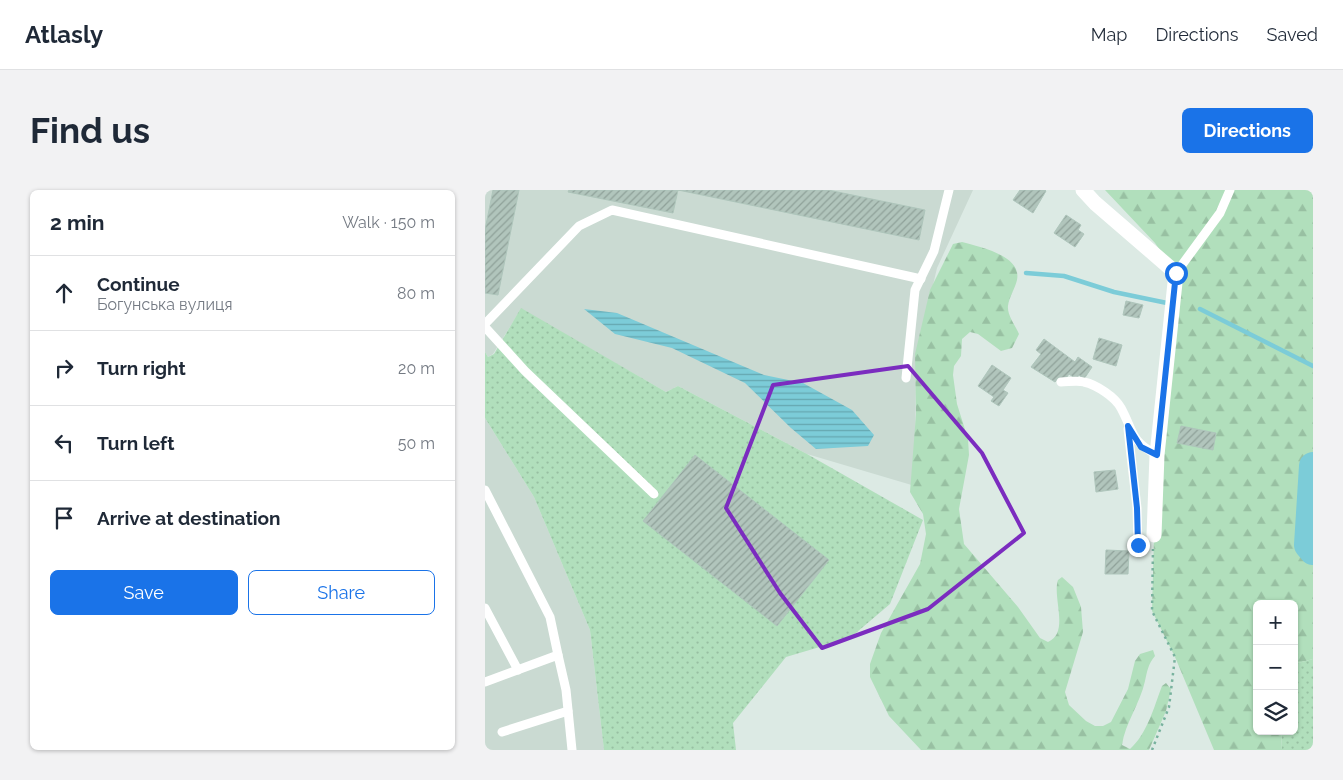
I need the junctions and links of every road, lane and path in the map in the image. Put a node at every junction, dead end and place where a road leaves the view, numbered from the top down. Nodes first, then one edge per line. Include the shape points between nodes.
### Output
1 (949, 190) edge
2 (1083, 190) edge
3 (1230, 190) edge
4 (1176, 273) junction
5 (921, 279) junction
6 (485, 325) edge
7 (906, 378) dead end
8 (1061, 382) dead end
9 (1128, 426) junction
10 (1157, 455) junction
11 (485, 490) edge
12 (654, 494) dead end
13 (1154, 535) joint
14 (1138, 545) dead end
15 (485, 608) edge
16 (558, 655) junction
17 (518, 670) junction
18 (485, 682) edge
19 (568, 711) junction
20 (502, 732) dead end
21 (572, 750) edge
22 (1152, 750) edge

1 - 5 lane via 934,251
2 - 4 street
3 - 4 lane via 1220,213
4 - 10 street
5 - 6 lane via 612,210 579,226
5 - 7 lane via 915,290
6 - 12 lane via 525,370
8 - 9 lane via 1084,382 1105,392 1121,407
9 - 10 lane via 1141,447
9 - 14 lane
10 - 13 street
11 - 16 lane via 550,617
13 - 22 path via 1152,611 1175,658 1169,707
15 - 17 lane
16 - 17 lane
16 - 19 lane
17 - 18 lane
19 - 20 lane
19 - 21 lane

